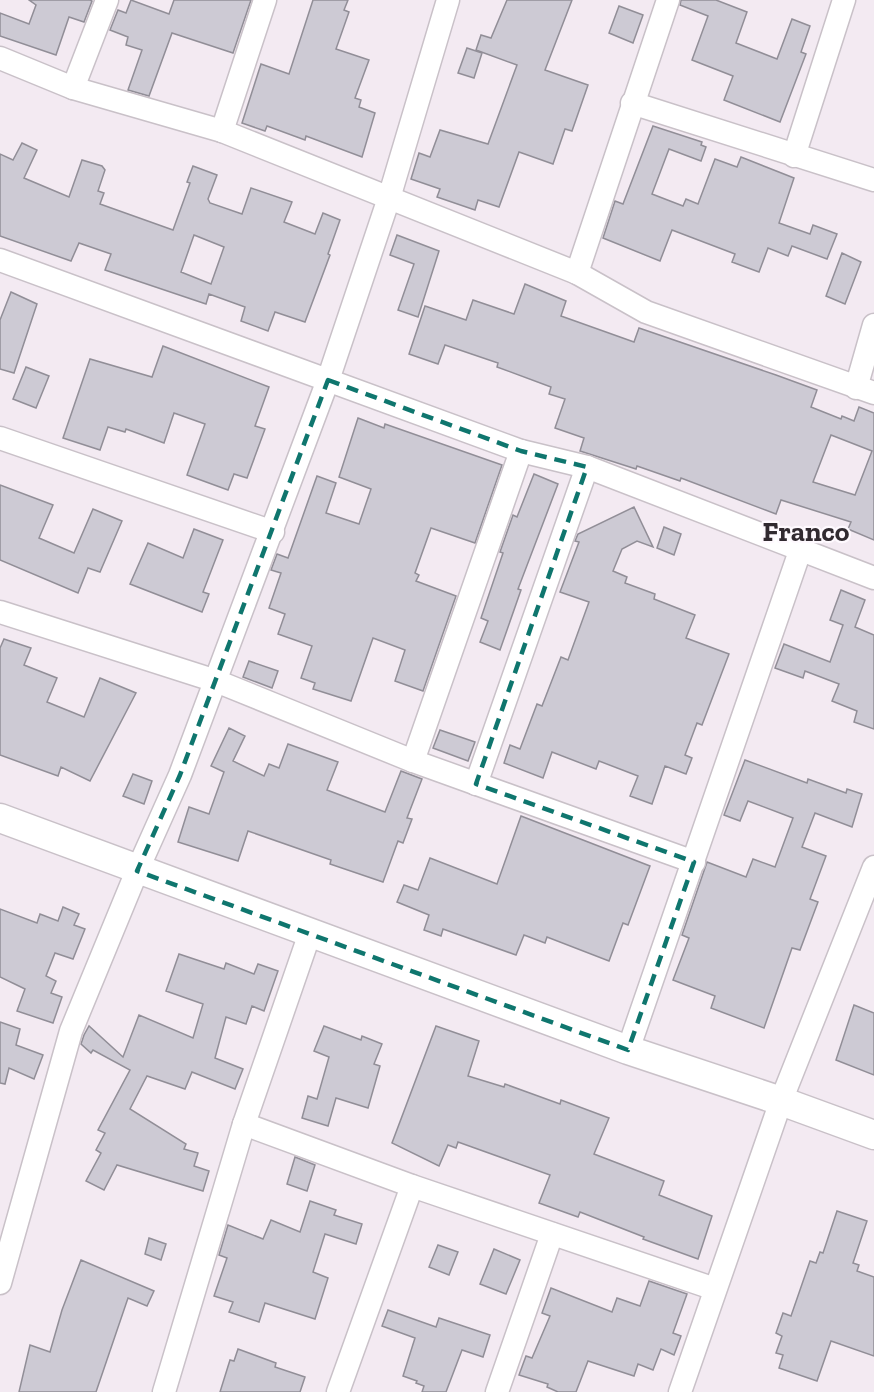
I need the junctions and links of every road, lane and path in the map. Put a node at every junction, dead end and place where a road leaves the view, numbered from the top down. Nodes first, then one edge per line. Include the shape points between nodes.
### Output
1 (107, 0) edge
2 (265, 0) edge
3 (448, 0) edge
4 (668, 0) edge
5 (844, 0) edge
6 (0, 58) edge
7 (73, 88) junction
8 (632, 103) junction
9 (222, 131) junction
10 (794, 156) junction
11 (874, 180) edge
12 (389, 198) junction
13 (0, 261) edge
14 (577, 273) junction
15 (874, 325) edge
16 (328, 380) junction
17 (865, 390) edge
18 (0, 438) edge
19 (521, 451) junction
20 (587, 467) junction
21 (273, 532) junction
22 (800, 551) junction
23 (874, 578) edge
24 (0, 612) edge
25 (216, 681) junction
26 (413, 761) junction
27 (476, 784) junction
28 (0, 818) edge
29 (694, 862) junction
30 (874, 867) edge
31 (137, 871) junction
32 (864, 924) edge
33 (310, 933) junction
34 (628, 1050) junction
35 (781, 1101) junction
36 (244, 1124) junction
37 (874, 1136) edge
38 (412, 1186) junction
39 (552, 1234) junction
40 (0, 1283) edge
41 (715, 1289) junction
42 (164, 1392) edge
43 (338, 1392) edge
44 (497, 1392) edge
45 (680, 1392) edge

1 - 7 street
2 - 9 street
3 - 12 street
4 - 8 street
5 - 10 street
6 - 7 street
7 - 9 street
8 - 10 street
8 - 14 street
9 - 12 street
10 - 11 street
12 - 14 street
12 - 16 street
13 - 16 street
14 - 17 street via 646,312
15 - 17 street
16 - 19 street
16 - 21 street
18 - 21 street
19 - 20 street
19 - 26 street
20 - 22 street
20 - 27 street
21 - 25 street
22 - 23 street
22 - 29 street
24 - 25 street
25 - 26 street
25 - 31 street
26 - 27 street
27 - 29 street
28 - 31 street
29 - 34 street
30 - 32 street
31 - 33 street
31 - 40 street via 72,1031
32 - 35 street
33 - 34 street
33 - 36 street
34 - 35 street
35 - 37 street
35 - 41 street
36 - 38 street
36 - 42 street
38 - 39 street
38 - 43 street
39 - 41 street
39 - 44 street
41 - 45 street

